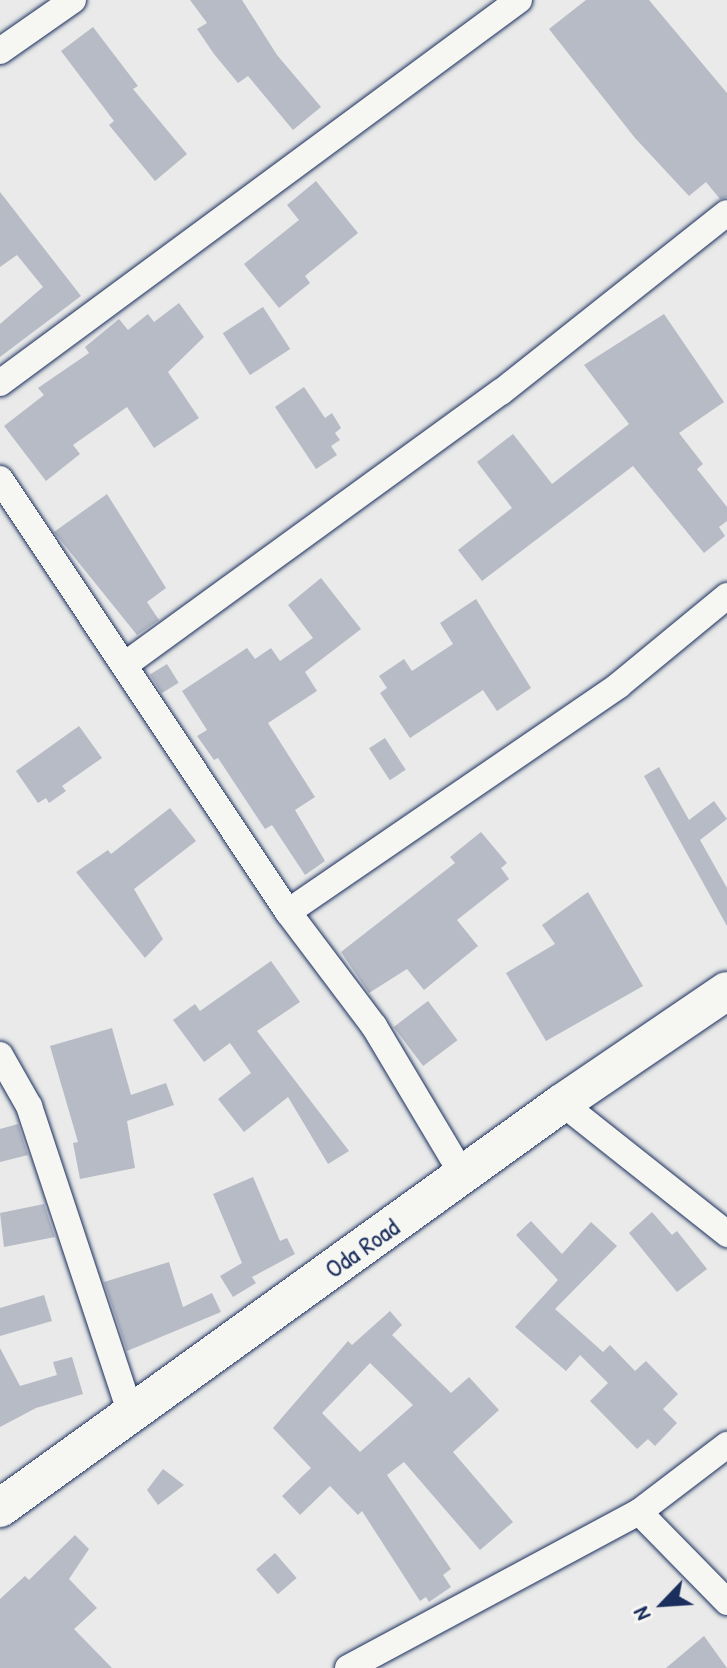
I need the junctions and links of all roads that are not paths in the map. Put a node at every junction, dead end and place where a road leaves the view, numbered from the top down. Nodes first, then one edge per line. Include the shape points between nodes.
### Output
1 (73, 0) edge
2 (519, 0) edge
3 (0, 51) edge
4 (727, 213) edge
5 (0, 383) edge
6 (0, 479) edge
7 (727, 596) edge
8 (126, 664) junction
9 (288, 912) junction
10 (727, 991) edge
11 (0, 1055) edge
12 (562, 1103) junction
13 (464, 1177) junction
14 (727, 1234) edge
15 (131, 1415) junction
16 (727, 1445) edge
17 (0, 1508) edge
18 (639, 1512) junction
19 (727, 1602) edge
20 (348, 1668) edge

1 - 3 street
2 - 5 street
4 - 8 street via 501,392
6 - 8 street
7 - 9 street via 619,685
8 - 9 street
9 - 13 street via 374,1026
10 - 12 street, Oda Road
11 - 15 street via 29,1106
12 - 13 street, Oda Road
12 - 14 street
13 - 15 street, Oda Road
15 - 17 street, Oda Road
16 - 18 street
18 - 19 street
18 - 20 street

